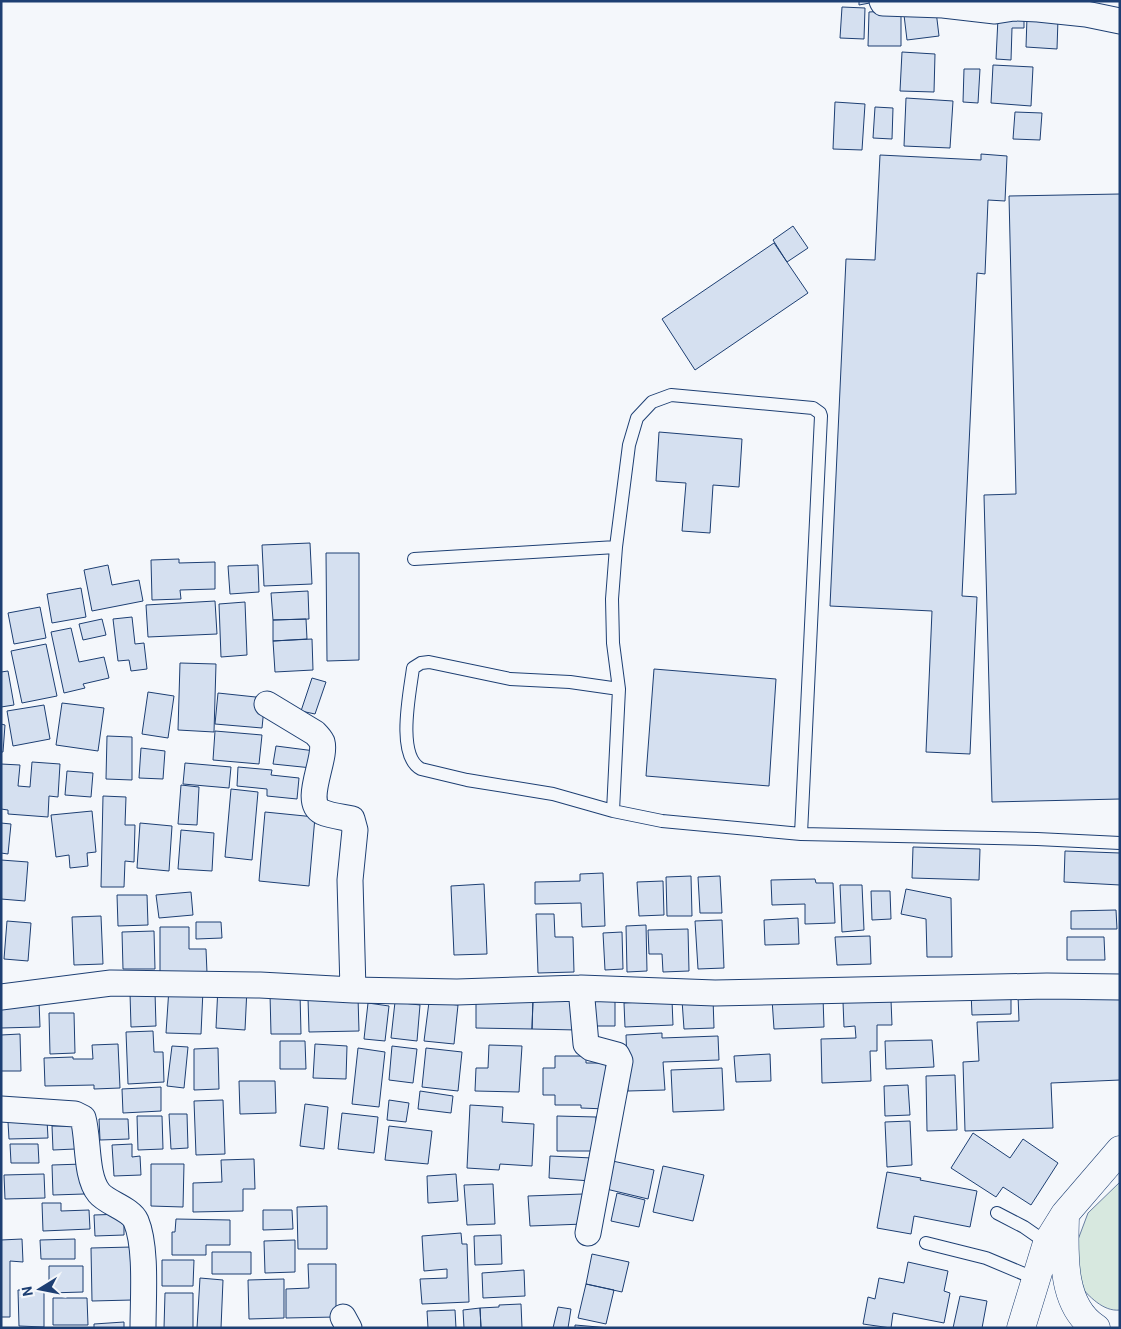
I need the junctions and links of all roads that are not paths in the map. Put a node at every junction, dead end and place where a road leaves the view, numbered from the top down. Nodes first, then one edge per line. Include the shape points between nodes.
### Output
1 (882, 1) edge
2 (1120, 21) edge
3 (616, 547) junction
4 (414, 559) dead end
5 (619, 689) junction
6 (268, 704) dead end
7 (613, 811) junction
8 (801, 834) junction
9 (1120, 843) edge
10 (1120, 987) edge
11 (582, 988) junction
12 (353, 990) junction
13 (1, 997) edge
14 (1, 1110) edge
15 (1120, 1150) edge
16 (997, 1213) dead end
17 (1065, 1214) junction
18 (588, 1233) dead end
19 (1047, 1242) junction
20 (926, 1243) dead end
21 (1036, 1279) junction
22 (143, 1328) edge
23 (1021, 1328) edge
24 (1096, 1328) edge

1 - 2 street via 995,11 1038,9
3 - 4 lane
3 - 5 lane via 612,599
3 - 8 lane via 629,445 637,418 652,402 671,395 813,408 820,413
5 - 7 lane
5 - 7 lane via 510,679 421,663 413,668 405,725 409,758 420,769 553,794
6 - 12 street via 321,740 323,748 315,804 321,812 352,820 355,830 350,880
7 - 8 lane via 662,821
8 - 9 lane
10 - 11 street via 715,993
11 - 12 street via 457,992
11 - 18 street via 586,1044 617,1055 620,1061
12 - 13 street via 111,983
14 - 22 street via 75,1114 83,1118 88,1158 99,1193 135,1218 142,1239
15 - 17 highway
16 - 19 lane
17 - 19 highway
17 - 24 highway via 1063,1258 1072,1296 1086,1322
19 - 21 highway
20 - 21 lane via 986,1258
21 - 23 highway

